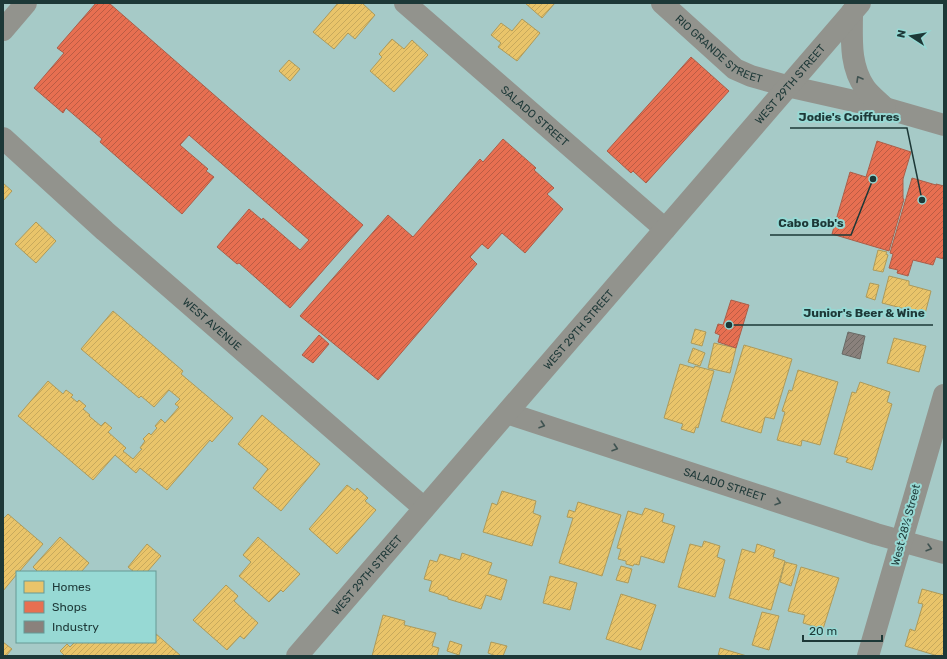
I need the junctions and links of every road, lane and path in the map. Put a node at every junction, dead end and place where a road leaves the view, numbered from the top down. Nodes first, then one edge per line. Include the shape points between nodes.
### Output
1 (26, 3) edge
2 (405, 3) edge
3 (662, 3) edge
4 (856, 7) edge
5 (3, 30) edge
6 (787, 86) junction
7 (885, 108) junction
8 (944, 125) edge
9 (3, 138) edge
10 (665, 229) junction
11 (944, 395) edge
12 (506, 413) junction
13 (424, 508) junction
14 (902, 541) junction
15 (944, 553) edge
16 (297, 656) edge
17 (868, 656) edge

1 - 5 street
2 - 10 street, SALADO STREET
3 - 6 street, RIO GRANDE STREET via 735,69
4 - 6 street, WEST 29TH STREET
7 -> 4 street via 865,89 856,73 852,52
6 - 7 street, RIO GRANDE STREET
6 - 10 street, WEST 29TH STREET
7 - 8 street, RIO GRANDE STREET
9 - 13 street, WEST AVENUE
10 - 12 street, WEST 29TH STREET
11 - 14 street, West 28½ Street
12 - 13 street, WEST 29TH STREET
12 -> 14 street, SALADO STREET
13 - 16 street, WEST 29TH STREET
14 -> 15 street, SALADO STREET
14 - 17 street, West 28½ Street

